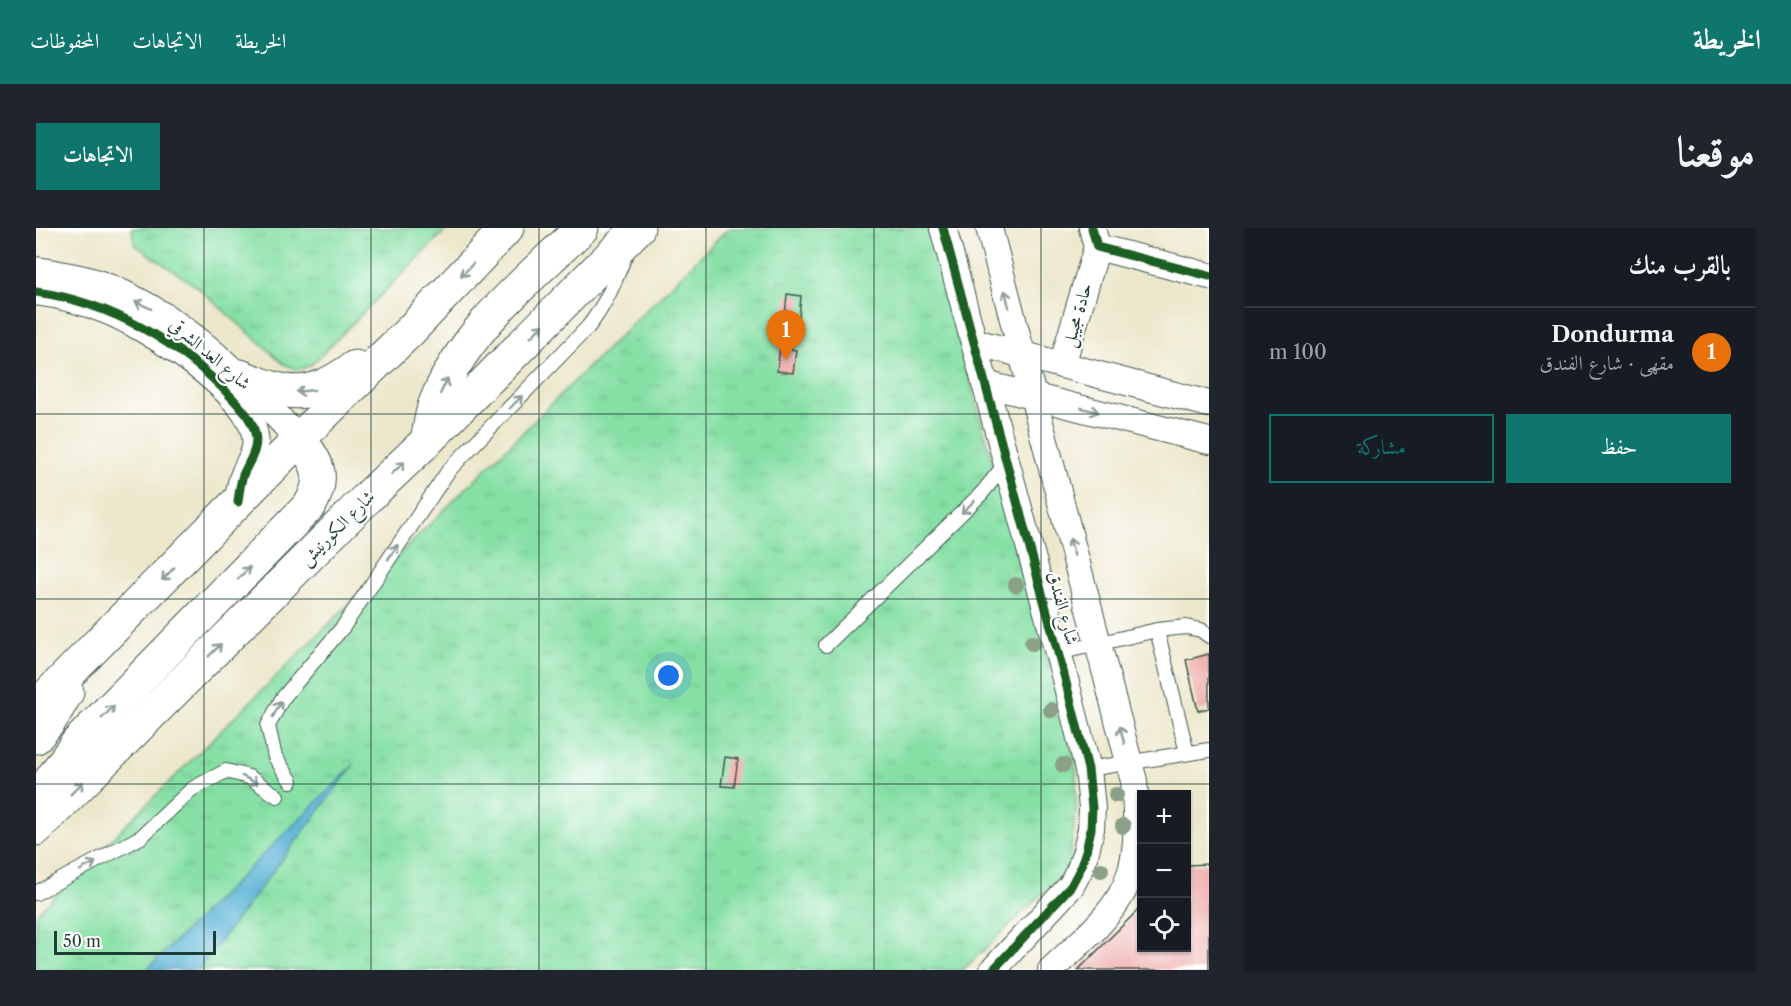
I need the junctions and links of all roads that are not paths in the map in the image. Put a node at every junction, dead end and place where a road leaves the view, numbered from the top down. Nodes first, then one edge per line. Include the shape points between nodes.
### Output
1 (507, 228) edge
2 (582, 228) edge
3 (943, 228) edge
4 (989, 228) edge
5 (636, 230) edge
6 (1094, 238) edge
7 (36, 270) edge
8 (1209, 276) edge
9 (36, 292) edge
10 (409, 332) junction
11 (975, 342) junction
12 (1021, 356) junction
13 (1062, 365) junction
14 (240, 376) junction
15 (985, 384) junction
16 (1033, 396) junction
17 (1209, 404) edge
18 (300, 441) junction
19 (427, 441) junction
20 (1209, 441) edge
21 (1006, 463) junction
22 (238, 502) junction
23 (1157, 630) junction
24 (1209, 636) edge
25 (1097, 643) junction
26 (826, 645) dead end
27 (1058, 653) junction
28 (79, 666) junction
29 (36, 707) edge
30 (36, 737) edge
31 (1209, 750) edge
32 (1187, 753) junction
33 (1130, 763) junction
34 (1088, 769) junction
35 (291, 781) dead end
36 (277, 796) dead end
37 (36, 809) edge
38 (36, 829) edge
39 (36, 893) edge
40 (996, 969) edge
41 (1052, 970) edge

1 -> 10 main road
19 -> 2 main road via 435,405 450,373 475,336
3 - 11 street, شارع الفندق
12 -> 4 street, شارع الفندق
19 -> 5 main road, شارع الكورنيش
35 -> 5 lane via 275,757 268,726 282,699 343,627 449,470 600,312
6 - 8 street
6 - 13 street, حادة مجيبل
14 -> 7 street, شارع العد الشرقي via 194,335 161,314 94,282
9 - 22 street, شارع العد الشرقي via 107,311 147,330 223,388 252,422 255,434 255,451 243,475
10 -> 14 main road via 313,391 281,392
10 - 18 main road
11 - 12 street, حادة مجيبل
11 - 15 street, شارع الفندق
12 - 13 street, حادة مجيبل
12 - 16 street, شارع الفندق
13 - 17 street
14 - 18 street, شارع العد الشرقي
15 - 16 street
15 - 21 street, شارع الفندق
16 -> 20 street
25 -> 16 street, شارع الفندق
18 - 22 main road
37 -> 18 main road via 50,781 78,742 310,505 317,494 318,468
38 -> 19 main road, شارع الكورنيش
21 -> 26 lane via 982,493
21 - 27 street, شارع الفندق
22 -> 28 main road
23 - 24 lane via 1186,627
23 - 25 lane
23 - 32 lane
25 - 27 lane
33 -> 25 street, شارع الفندق
27 - 34 street, شارع الفندق
28 - 29 main road
28 - 30 main road via 66,694
31 - 32 lane
32 - 33 lane
33 - 34 lane
33 - 41 street, شارع الفندق via 1137,815 1132,868 1122,894 1104,918
34 - 40 street, شارع الفندق via 1091,830 1080,869 1071,886
39 -> 36 lane via 141,837 192,789 226,771 249,777

